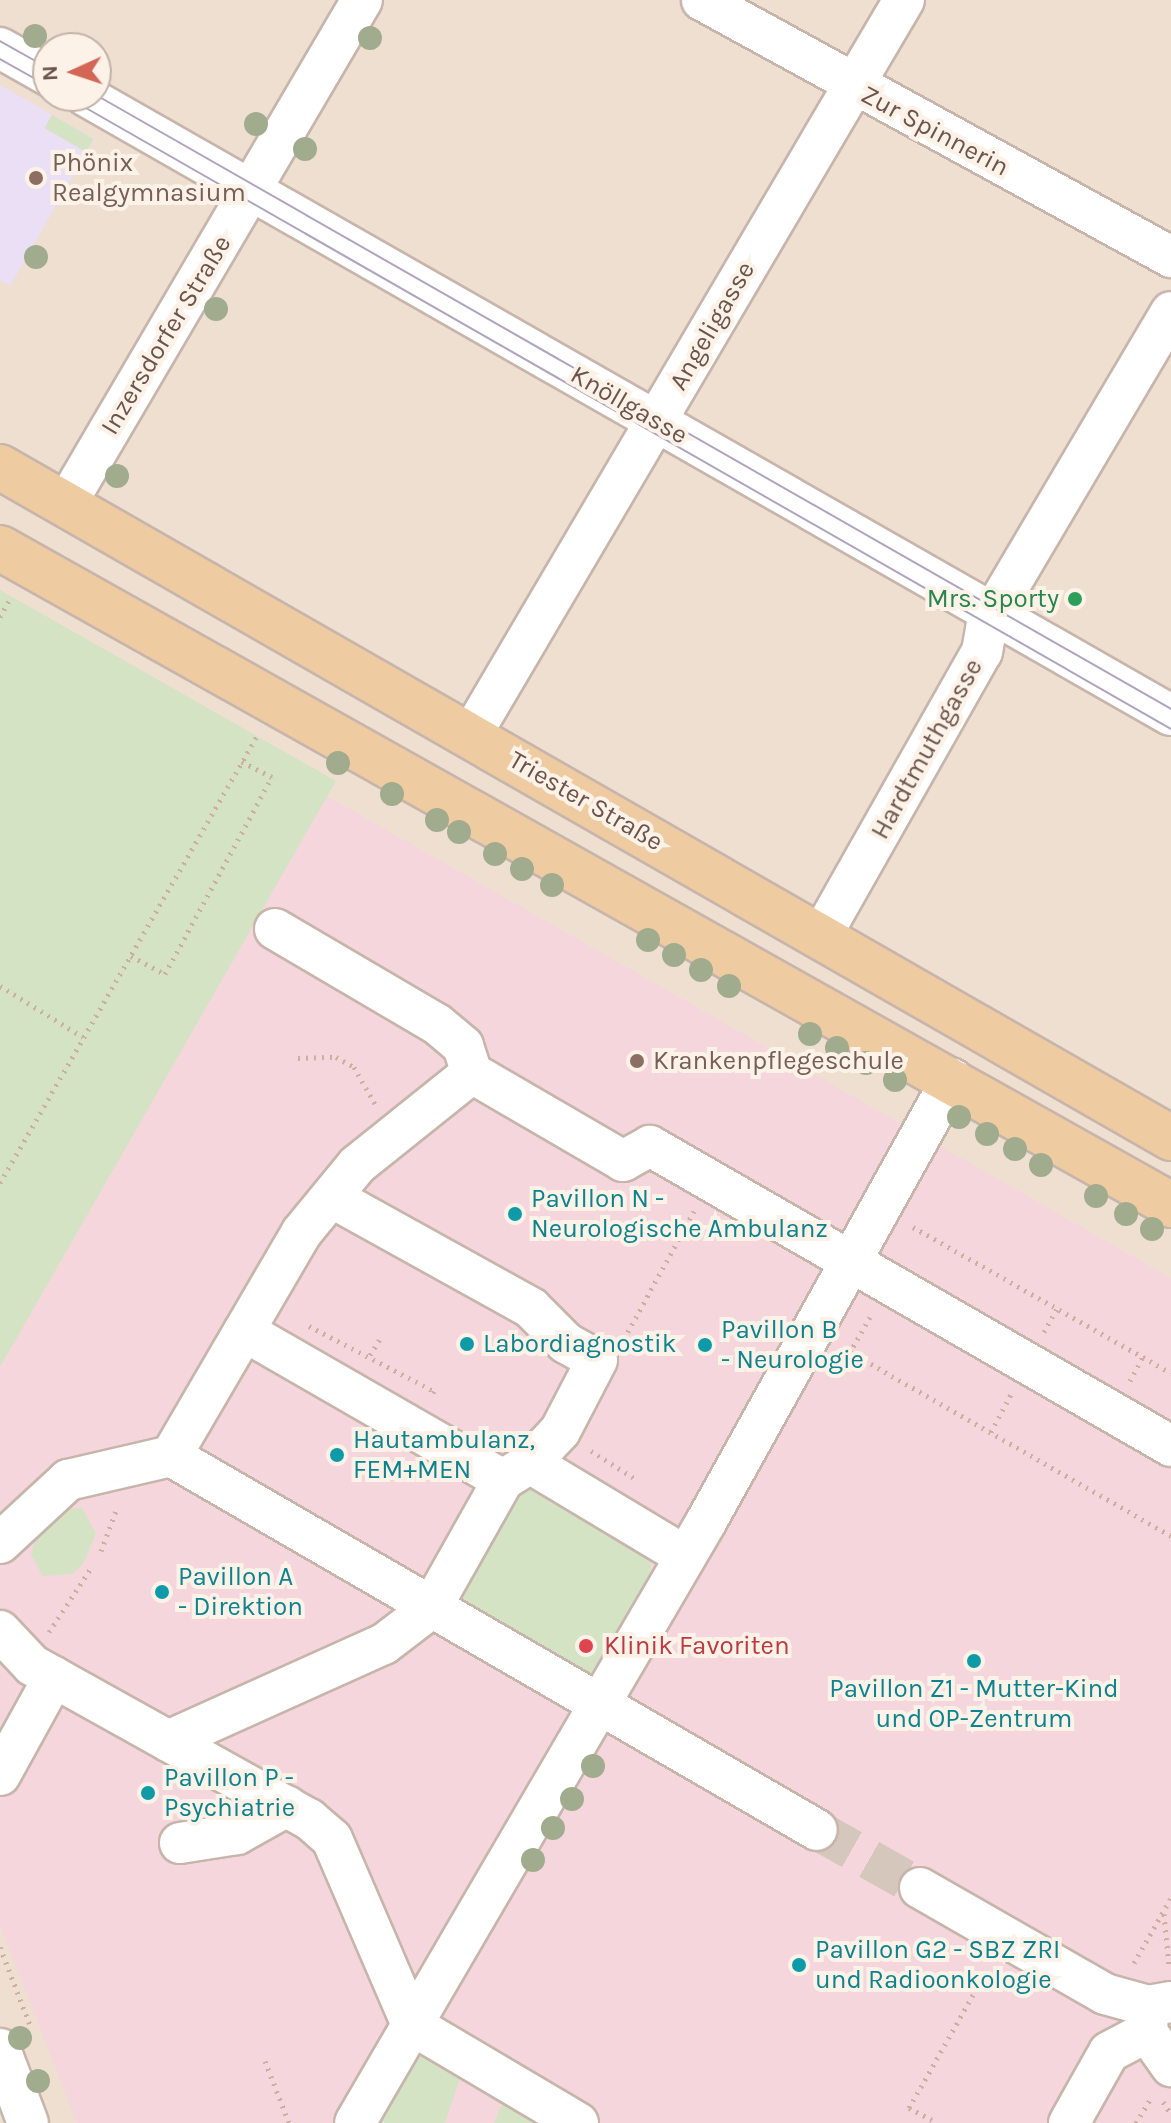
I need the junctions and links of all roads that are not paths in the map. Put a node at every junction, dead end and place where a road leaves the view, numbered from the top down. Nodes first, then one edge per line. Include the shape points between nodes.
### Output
1 (362, 0) edge
2 (702, 0) edge
3 (904, 0) edge
4 (0, 48) edge
5 (32, 66) edge
6 (853, 87) junction
7 (112, 111) edge
8 (252, 189) junction
9 (1171, 257) edge
10 (1171, 312) edge
11 (657, 421) junction
12 (0, 467) edge
13 (66, 504) junction
14 (0, 548) edge
15 (993, 613) junction
16 (1171, 715) edge
17 (471, 735) junction
18 (275, 929) dead end
19 (821, 936) junction
20 (472, 1073) junction
21 (952, 1079) junction
22 (1171, 1138) edge
23 (331, 1197) junction
24 (1171, 1205) edge
25 (851, 1261) junction
26 (244, 1331) junction
27 (1171, 1446) edge
28 (171, 1456) junction
29 (516, 1471) junction
30 (0, 1543) edge
31 (685, 1556) junction
32 (431, 1608) junction
33 (0, 1631) edge
34 (43, 1671) junction
35 (597, 1705) junction
36 (168, 1741) junction
37 (0, 1775) edge
38 (287, 1806) junction
39 (817, 1830) tunnel mouth
40 (180, 1843) dead end
41 (920, 1888) tunnel mouth
42 (1155, 2014) edge
43 (412, 2025) junction
44 (0, 2049) edge
45 (1171, 2066) edge
46 (28, 2123) edge
47 (355, 2123) edge
48 (578, 2123) edge
49 (1069, 2123) edge

1 - 8 street, Inzersdorfer Straße
2 - 6 street, Zur Spinnerin
3 - 6 street, Angeligasse
4 - 5 street
6 - 9 street, Zur Spinnerin
6 - 11 street, Angeligasse
7 - 8 street, Knöllgasse
8 - 11 street, Knöllgasse
8 - 13 street, Inzersdorfer Straße
10 - 15 street, Hardtmuthgasse
11 - 15 street, Knöllgasse
11 - 17 street, Angeligasse
12 - 13 main road, Triester Straße
13 - 17 main road, Triester Straße
14 - 21 main road
15 - 16 street, Knöllgasse
15 - 19 street, Hardtmuthgasse via 982,652
17 - 19 main road, Triester Straße
18 - 20 street via 437,1024 463,1046
19 - 22 main road, Triester Straße
20 - 23 street via 392,1133
20 - 25 street via 623,1161 650,1146
21 - 24 main road
21 - 25 street
23 - 26 street via 302,1232
23 - 29 street via 531,1308 566,1343 597,1360 560,1431
25 - 27 street
25 - 31 street
26 - 28 street
26 - 29 street
28 - 30 street via 68,1480
28 - 32 street
29 - 31 street
29 - 32 street
31 - 35 street
32 - 35 street
32 - 36 street via 384,1644
33 - 34 street
34 - 36 street
34 - 37 street
35 - 39 street
35 - 43 street
36 - 38 street
38 - 40 street via 237,1834
38 - 43 street via 332,1839
41 - 42 street via 1105,1994
42 - 45 street
42 - 49 street via 1109,2052
43 - 47 street
43 - 48 street
44 - 46 street

